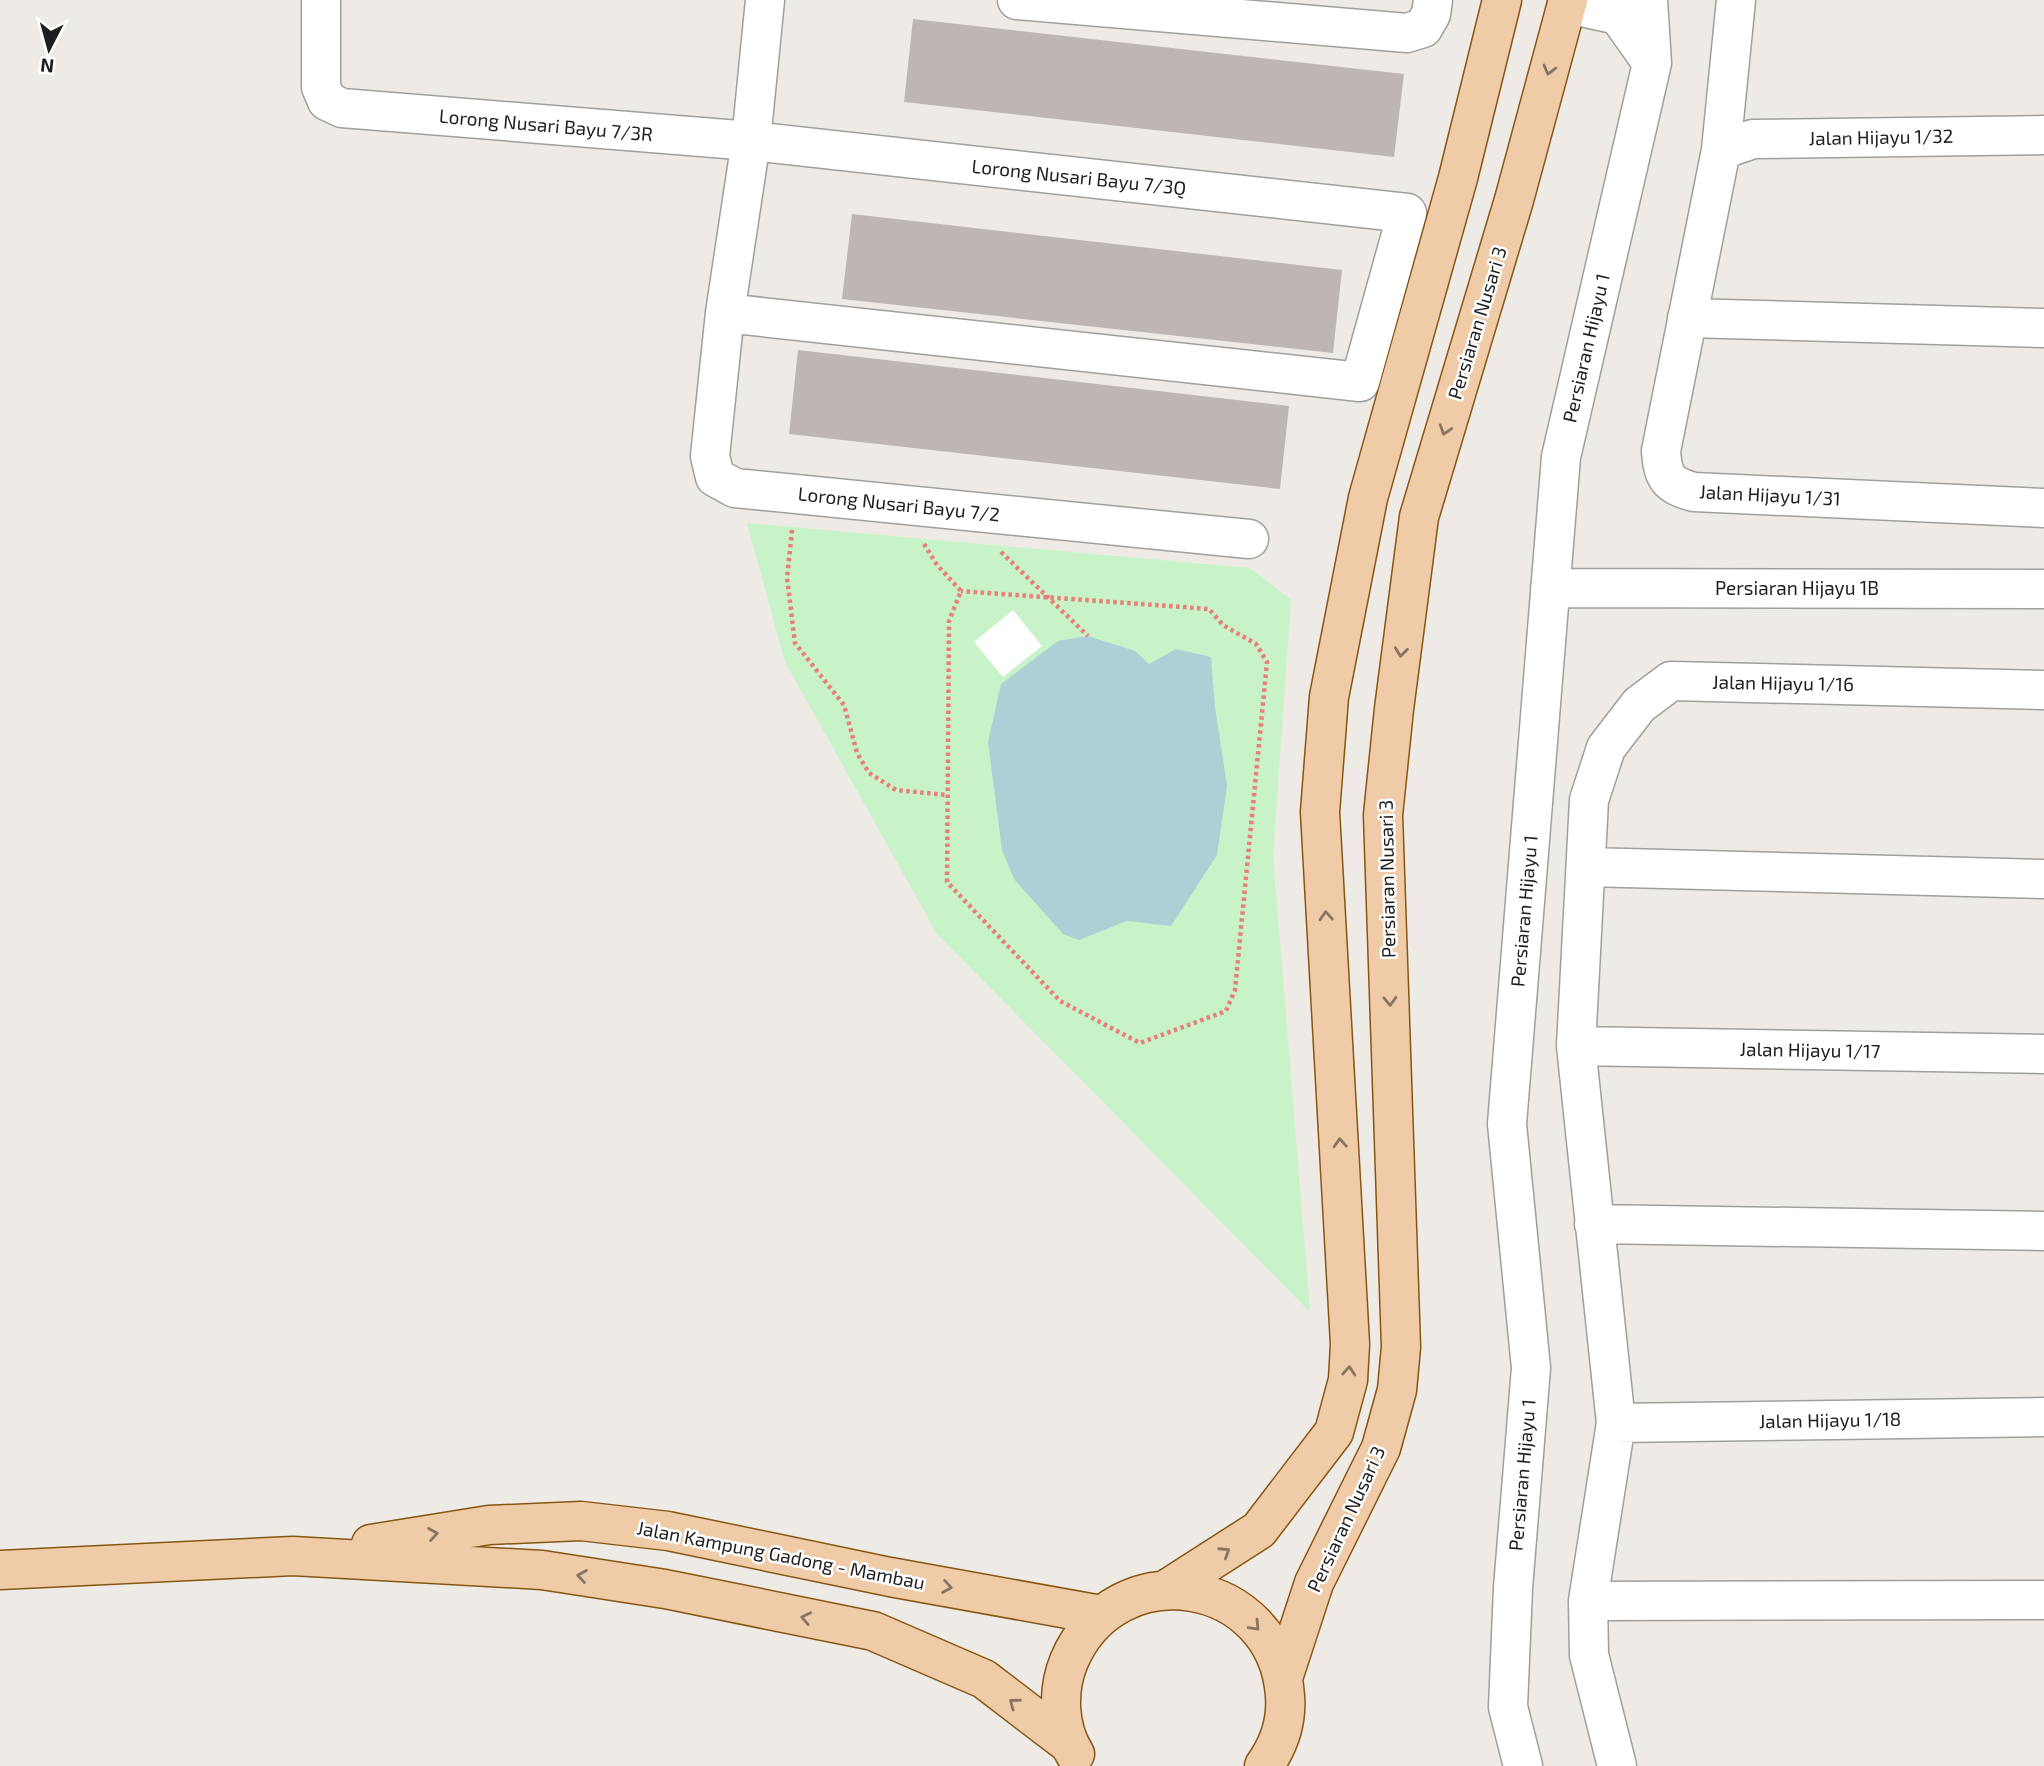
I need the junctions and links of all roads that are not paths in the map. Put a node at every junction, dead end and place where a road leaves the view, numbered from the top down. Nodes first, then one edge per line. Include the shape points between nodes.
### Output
1 (321, 0) edge
2 (765, 0) edge
3 (1017, 0) edge
4 (1433, 0) edge
5 (1502, 0) edge
6 (1648, 0) edge
7 (1736, 0) edge
8 (1567, 2) edge
9 (1651, 62) junction
10 (2044, 135) edge
11 (751, 141) junction
12 (1721, 150) junction
13 (725, 313) junction
14 (1687, 318) junction
15 (2044, 328) edge
16 (2044, 508) edge
17 (1250, 539) dead end
18 (1550, 588) junction
19 (2044, 589) edge
20 (2044, 690) edge
21 (1586, 867) junction
22 (2044, 879) edge
23 (1576, 1046) junction
24 (2044, 1054) edge
25 (1594, 1224) junction
26 (2044, 1231) edge
27 (2044, 1417) edge
28 (1616, 1423) junction
29 (293, 1556) junction
30 (0, 1570) edge
31 (1167, 1589) junction
32 (2044, 1600) edge
33 (1588, 1601) junction
34 (1101, 1615) junction
35 (1284, 1675) junction
36 (1075, 1755) edge
37 (1274, 1761) edge
38 (1523, 1766) edge
39 (1617, 1766) edge

1 - 11 street, Lorong Nusari Bayu 7/3R via 321,87 327,101 342,108
2 - 11 street, Lorong Nusari Bayu 7/2
3 - 4 street via 1407,33 1423,28
31 -> 5 main road via 1259,1530 1334,1432 1348,1380 1350,1344 1320,812 1329,697 1368,498 1458,178
6 - 9 street, Persiaran Hijayu 1
7 - 12 street, Jalan Hijayu 1/31
8 - 9 street via 1618,15
8 -> 35 main road, Persiaran Nusari 3 via 1514,200 1419,517 1394,709 1383,815 1401,1347 1397,1390 1381,1448 1314,1583
9 - 18 street, Persiaran Hijayu 1 via 1561,457
10 - 12 street, Jalan Hijayu 1/32 via 1753,139
11 - 13 street, Lorong Nusari Bayu 7/2
11 - 13 street, Lorong Nusari Bayu 7/3Q via 1407,213 1360,382
12 - 14 street, Jalan Hijayu 1/31
13 - 17 street, Lorong Nusari Bayu 7/2 via 710,456 715,477 735,488
14 - 15 street
14 - 16 street, Jalan Hijayu 1/31 via 1661,452 1662,471 1675,487 1694,492
18 - 19 street, Persiaran Hijayu 1B
18 - 38 street, Persiaran Hijayu 1 via 1507,1124 1531,1368 1508,1707
20 - 21 street, Jalan Hijayu 1/16 via 1671,681 1639,705 1606,748 1590,800
21 - 22 street
21 - 23 street, Jalan Hijayu 1/16
23 - 24 street, Jalan Hijayu 1/17
23 - 25 street, Jalan Hijayu 1/16
25 - 26 street
25 - 28 street, Jalan Hijayu 1/16
27 - 28 street, Jalan Hijayu 1/18
28 - 33 street, Jalan Hijayu 1/16
29 - 30 main road, Jalan Kampung Gadong - Mambau
29 -> 34 main road, Jalan Kampung Gadong - Mambau via 489,1525 581,1521 668,1531
36 -> 29 main road, Jalan Kampung Gadong - Mambau via 984,1679 873,1631 665,1589 542,1570
31 - 34 main road via 1132,1597
31 -> 35 main road via 1206,1594 1241,1611 1268,1639
32 - 33 street
33 - 39 street, Jalan Hijayu 1/16 via 1589,1654
34 - 36 main road via 1077,1641 1064,1674 1060,1709
35 - 37 main road via 1286,1713

